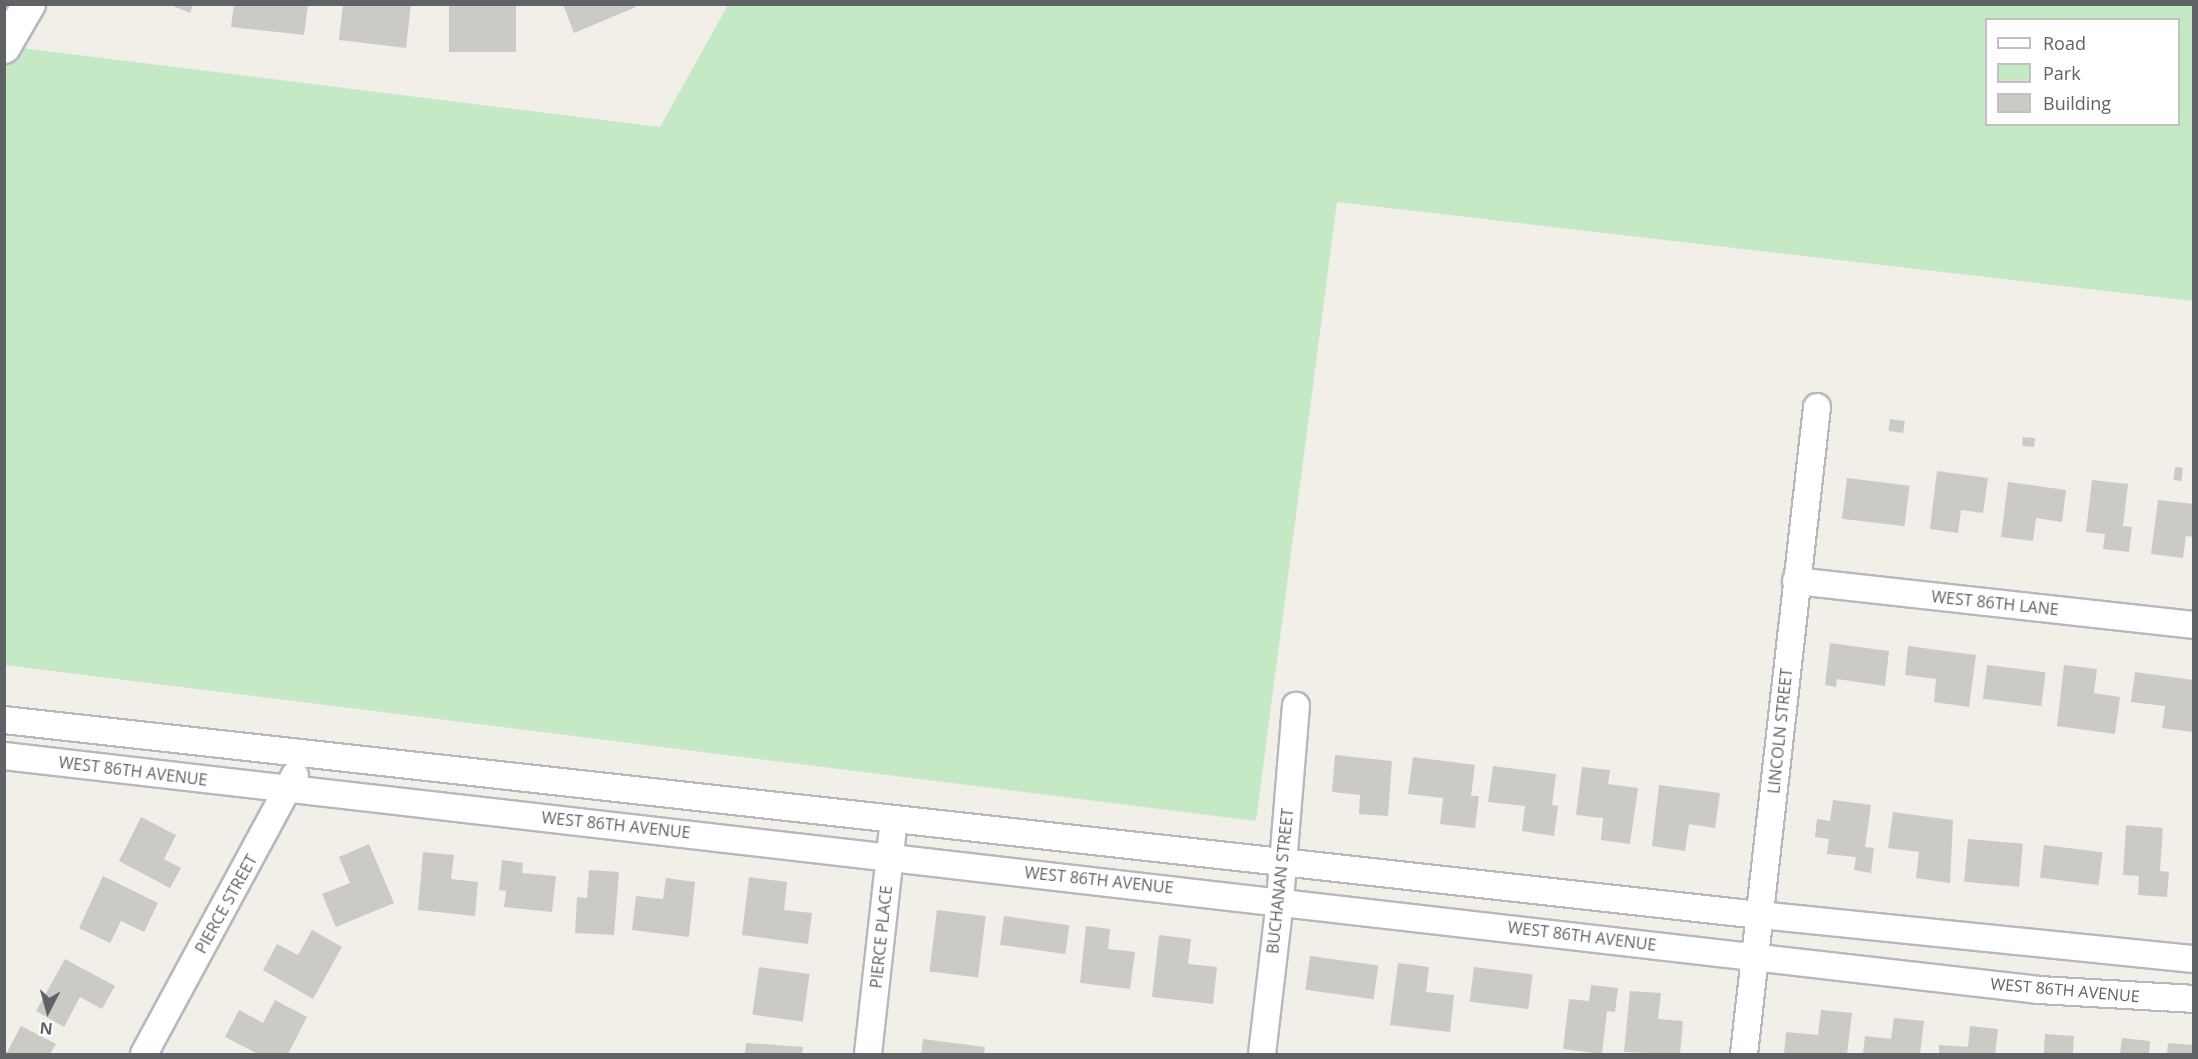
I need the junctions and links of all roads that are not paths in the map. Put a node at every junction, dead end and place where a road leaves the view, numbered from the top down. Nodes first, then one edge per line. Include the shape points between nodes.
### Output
1 (29, 4) edge
2 (4, 47) edge
3 (1817, 407) dead end
4 (1797, 581) junction
5 (2193, 625) edge
6 (1296, 706) dead end
7 (4, 720) edge
8 (307, 754) junction
9 (4, 756) edge
10 (288, 789) junction
11 (894, 819) junction
12 (890, 856) junction
13 (1283, 862) junction
14 (1280, 900) junction
15 (1760, 915) junction
16 (1755, 956) junction
17 (2193, 959) edge
18 (2193, 999) edge
19 (144, 1054) edge
20 (868, 1054) edge
21 (1262, 1054) edge
22 (1744, 1054) edge

1 - 2 street
3 - 4 street, LINCOLN STREET
4 - 5 street, WEST 86TH LANE
4 - 15 street, LINCOLN STREET
6 - 13 street, BUCHANAN STREET
7 - 8 street
8 - 10 street, PIERCE STREET
8 - 11 street
9 - 10 street, WEST 86TH AVENUE
10 - 12 street, WEST 86TH AVENUE
10 - 19 street, PIERCE STREET
11 - 12 street, PIERCE PLACE
11 - 13 street
12 - 14 street, WEST 86TH AVENUE
12 - 20 street, PIERCE PLACE
13 - 14 street, BUCHANAN STREET
13 - 15 street
14 - 16 street, WEST 86TH AVENUE
14 - 21 street, BUCHANAN STREET
15 - 16 street, LINCOLN STREET
15 - 17 street
16 - 18 street, WEST 86TH AVENUE via 2039,990
16 - 22 street, LINCOLN STREET

